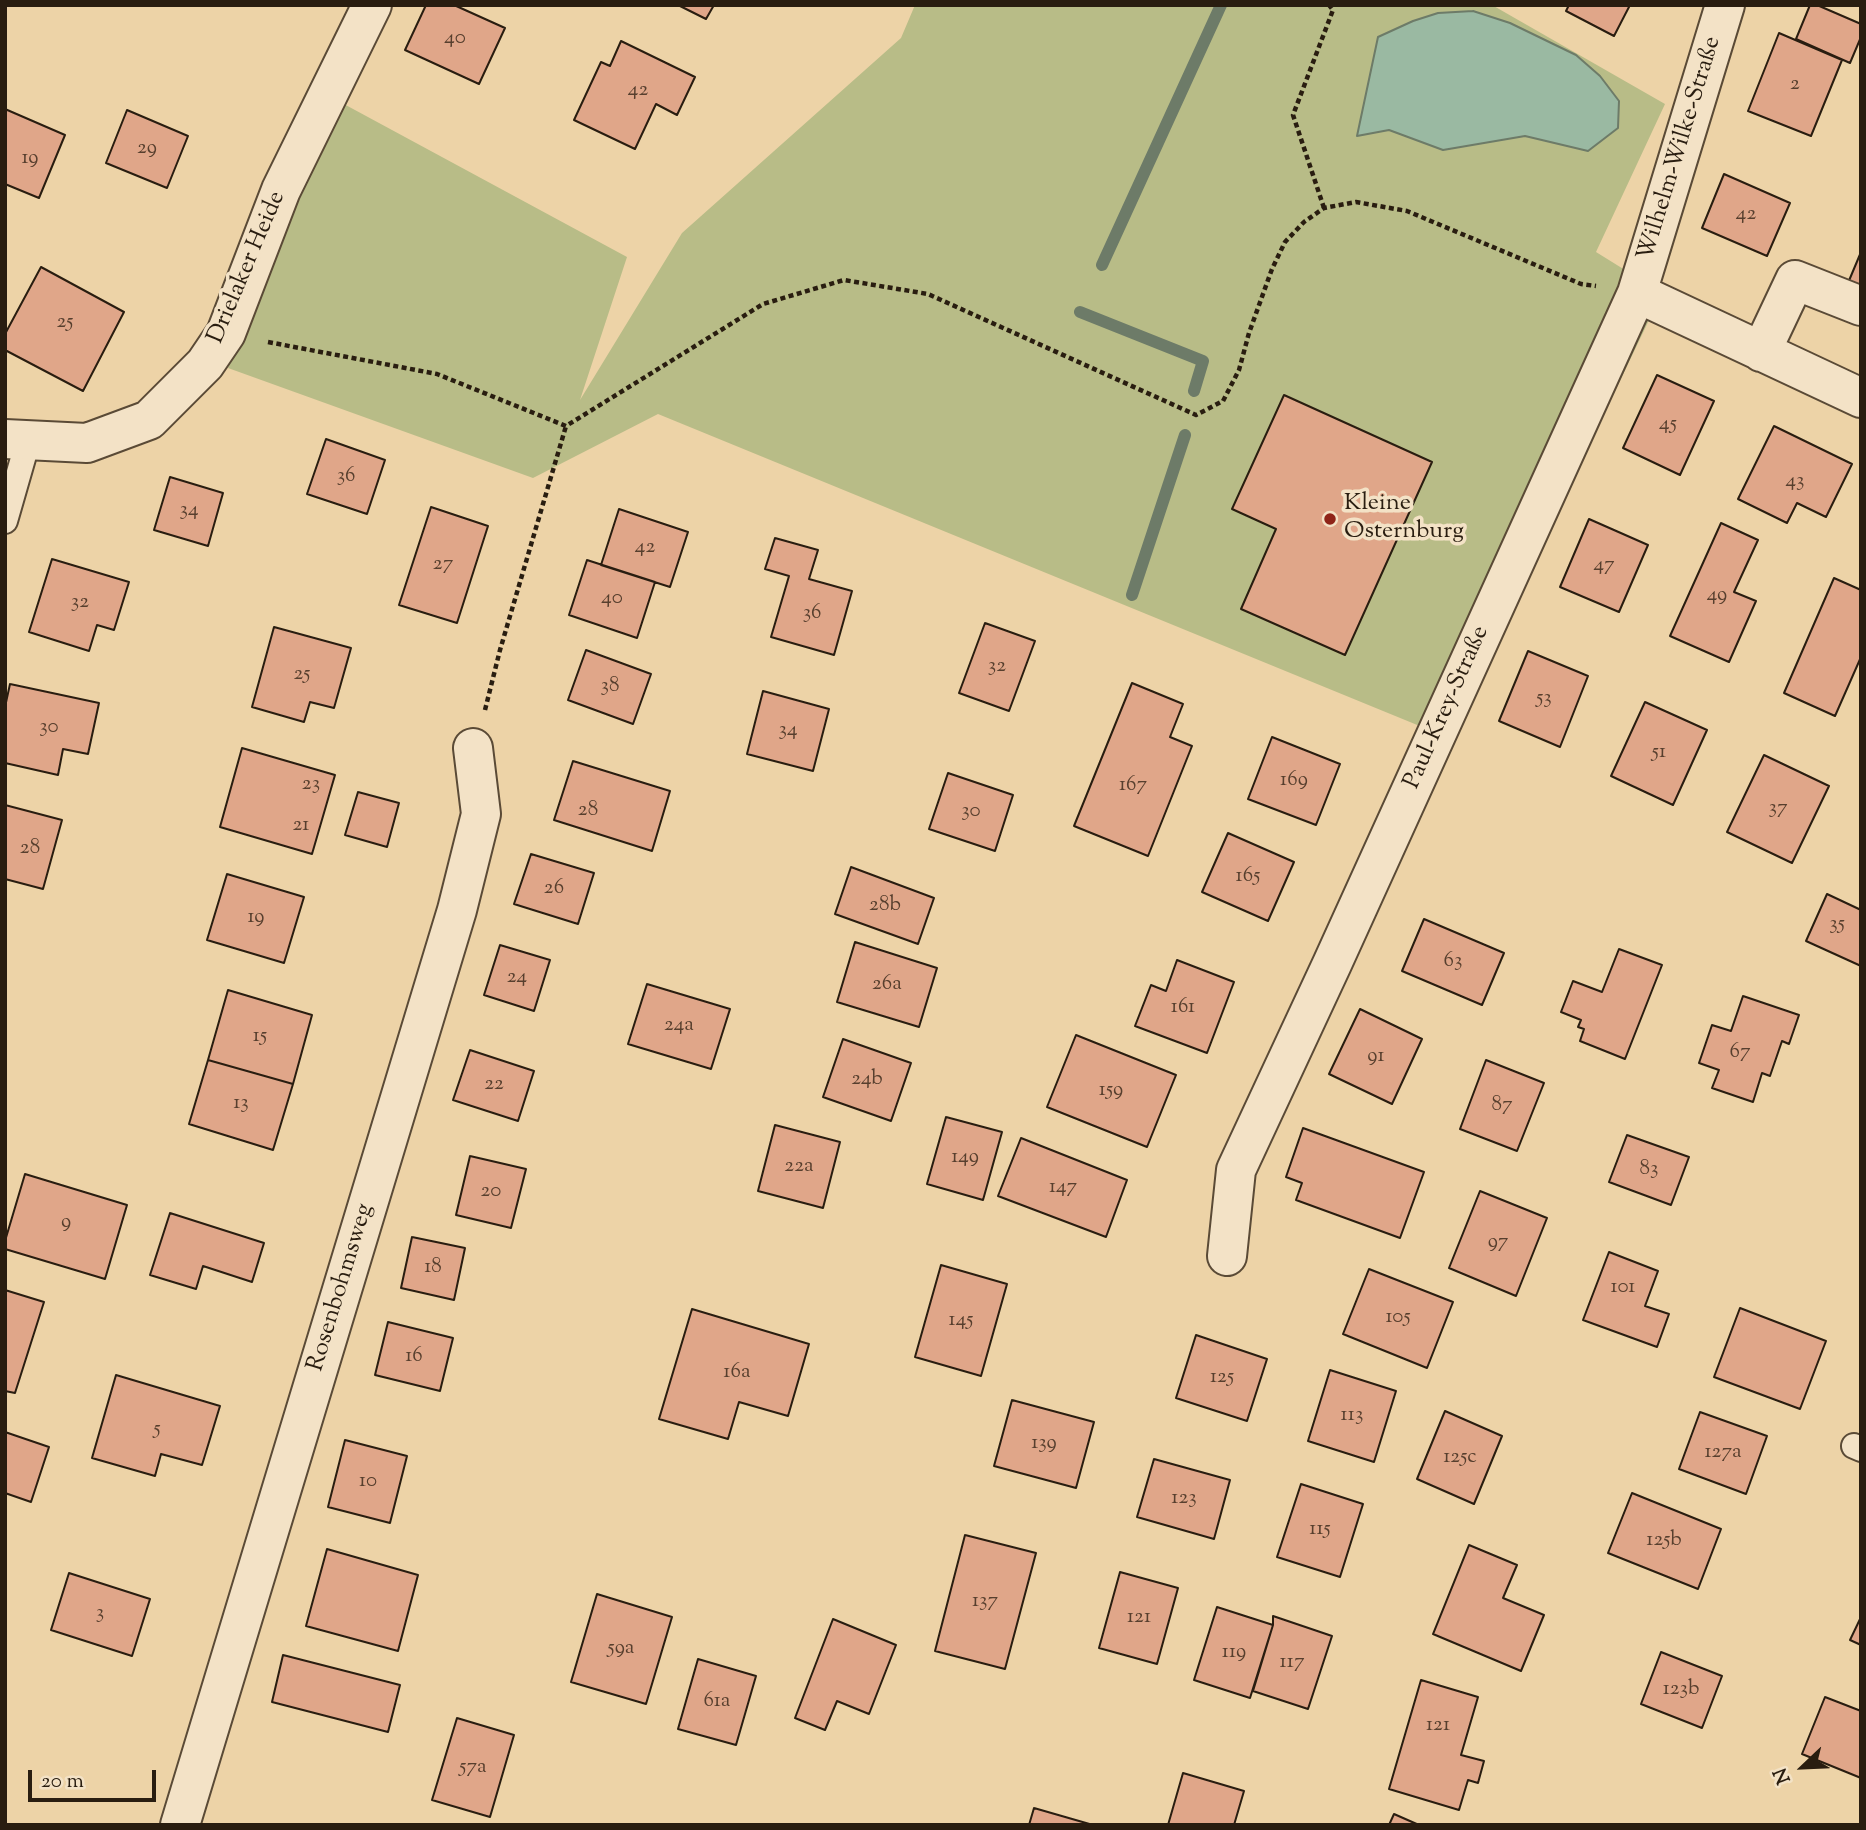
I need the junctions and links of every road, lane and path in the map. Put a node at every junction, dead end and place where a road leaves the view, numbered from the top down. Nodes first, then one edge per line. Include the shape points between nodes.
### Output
1 (372, 5) edge
2 (1329, 5) edge
3 (1726, 5) edge
4 (1324, 208) junction
5 (1637, 293) junction
6 (1861, 306) edge
7 (226, 333) junction
8 (1761, 352) junction
9 (1861, 398) edge
10 (566, 426) junction
11 (17, 440) edge
12 (5, 521) edge
13 (473, 748) joint
14 (1227, 1256) dead end
15 (180, 1825) edge

1 - 7 street, Drielaker Heide via 281,190
2 - 4 path via 1332,10 1293,115
3 - 5 street, Wilhelm-Wilke-Straße
4 - 5 path via 1356,202 1407,211 1581,284
4 - 10 path via 1286,242 1249,333 1240,370 1223,401 1196,415 928,294 844,280 763,304
5 - 8 street
5 - 14 street, Paul-Krey-Straße via 1236,1170
6 - 8 street via 1795,280
7 - 10 path via 437,374
7 - 11 street, Drielaker Heide via 205,363 149,420 88,443
8 - 9 street
10 - 13 path
11 - 12 lane
13 - 15 street, Rosenbohmsweg via 481,814 457,910

